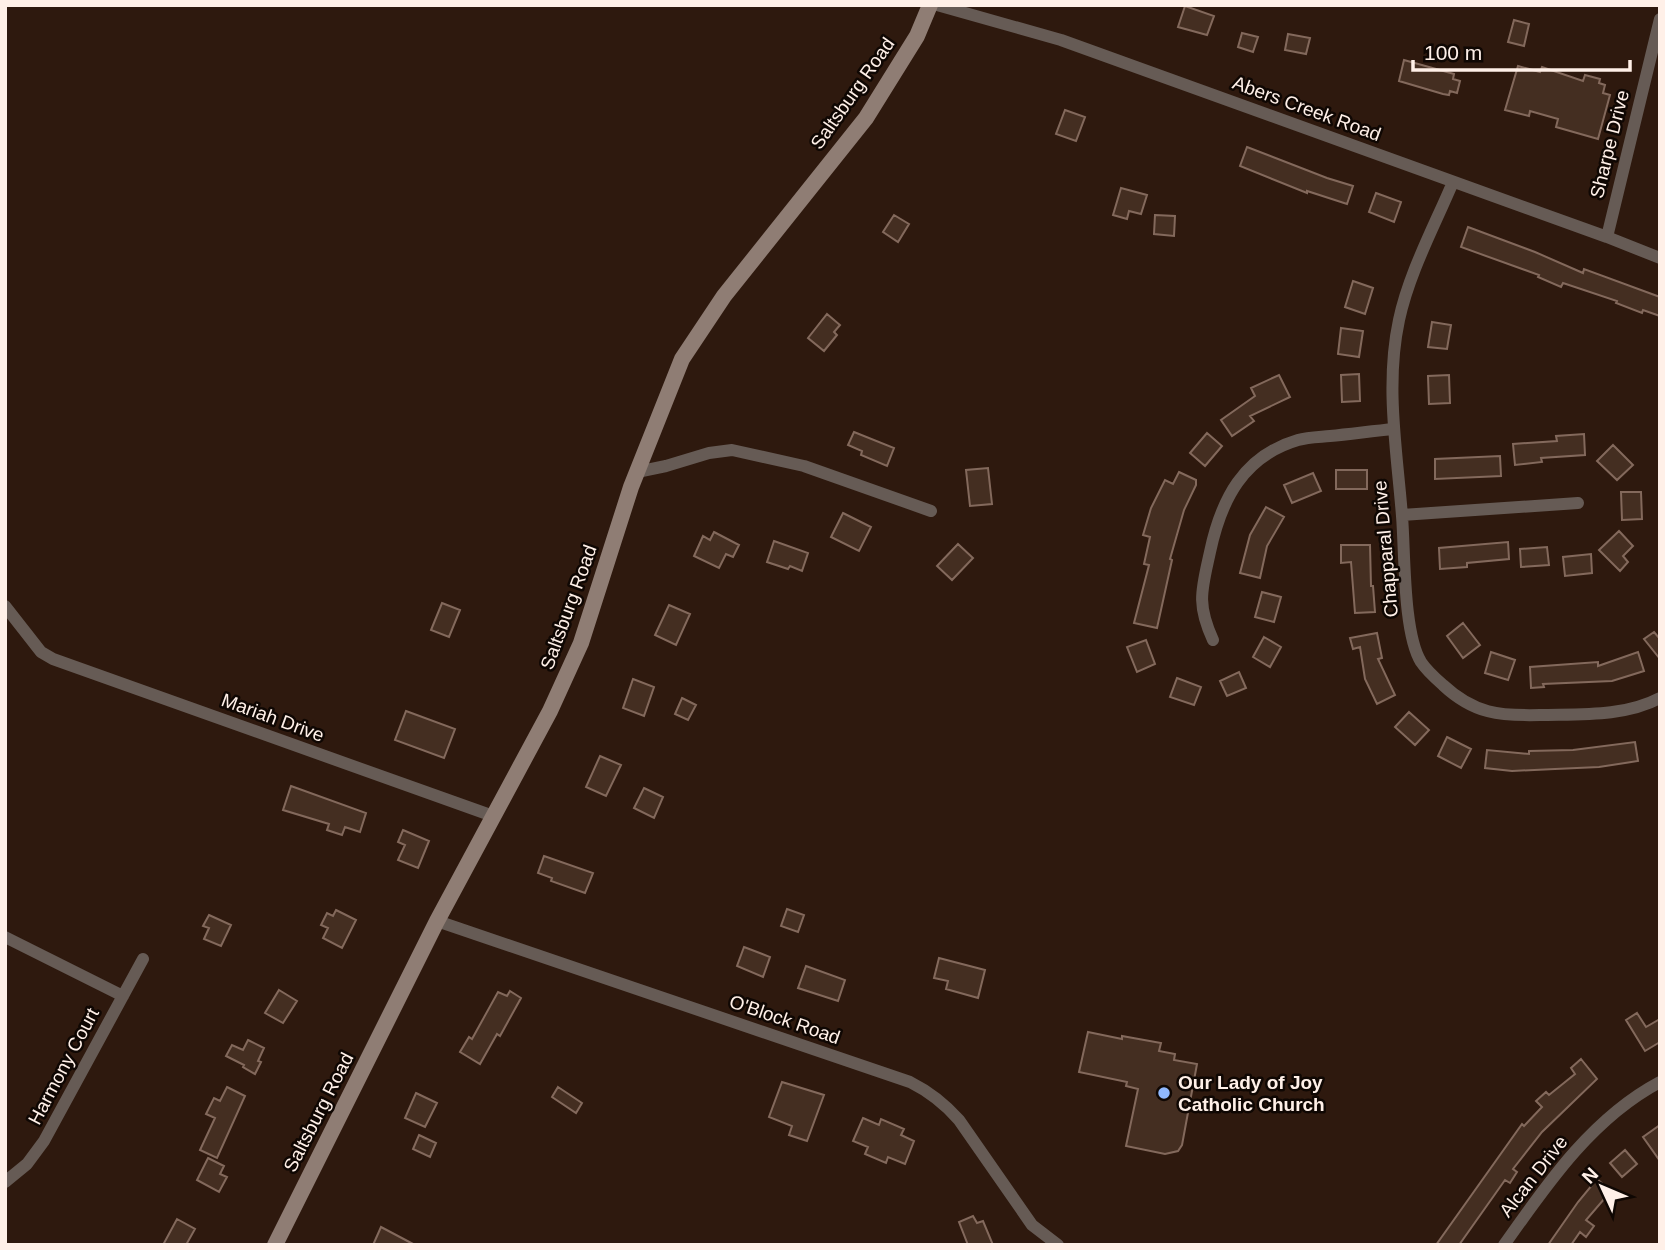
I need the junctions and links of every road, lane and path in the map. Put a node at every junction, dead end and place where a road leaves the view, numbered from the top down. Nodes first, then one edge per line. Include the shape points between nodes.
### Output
1 (930, 5) edge
2 (937, 5) edge
3 (1660, 19) edge
4 (1453, 182) junction
5 (1606, 237) junction
6 (1660, 258) edge
7 (1394, 429) junction
8 (637, 472) junction
9 (1578, 503) dead end
10 (930, 511) dead end
11 (1402, 515) junction
12 (5, 606) edge
13 (1213, 640) dead end
14 (1660, 698) edge
15 (493, 816) junction
16 (437, 921) junction
17 (5, 937) edge
18 (143, 959) dead end
19 (123, 996) junction
20 (1660, 1082) edge
21 (5, 1182) edge
22 (275, 1245) edge
23 (1058, 1245) edge
24 (1504, 1245) edge

1 - 8 main road, Saltsburg Road via 917,36 866,118 723,296 682,359
2 - 4 street, Abers Creek Road via 1061,40
3 - 5 street, Sharpe Drive
4 - 5 street, Abers Creek Road
4 - 7 street, Chapparal Drive via 1399,318 1392,369
5 - 6 street, Abers Creek Road
7 - 11 street, Chapparal Drive
7 - 13 street via 1298,440 1253,465 1237,481 1221,508 1201,592 1204,621
8 - 10 street via 732,450 804,466
8 - 15 main road, Saltsburg Road via 581,643
9 - 11 street
11 - 14 street, Chapparal Drive via 1414,643 1421,661 1454,696 1487,713 1514,716 1609,713
12 - 15 street, Mariah Drive via 41,652 53,659
15 - 16 main road, Saltsburg Road
16 - 22 main road, Saltsburg Road
16 - 23 street, O'Block Road via 930,1092 959,1120 1032,1225
17 - 19 street, Harmony Court
18 - 19 street, Harmony Court
19 - 21 street, Harmony Court via 44,1141 27,1164
20 - 24 street, Alcan Drive via 1624,1105 1579,1147

